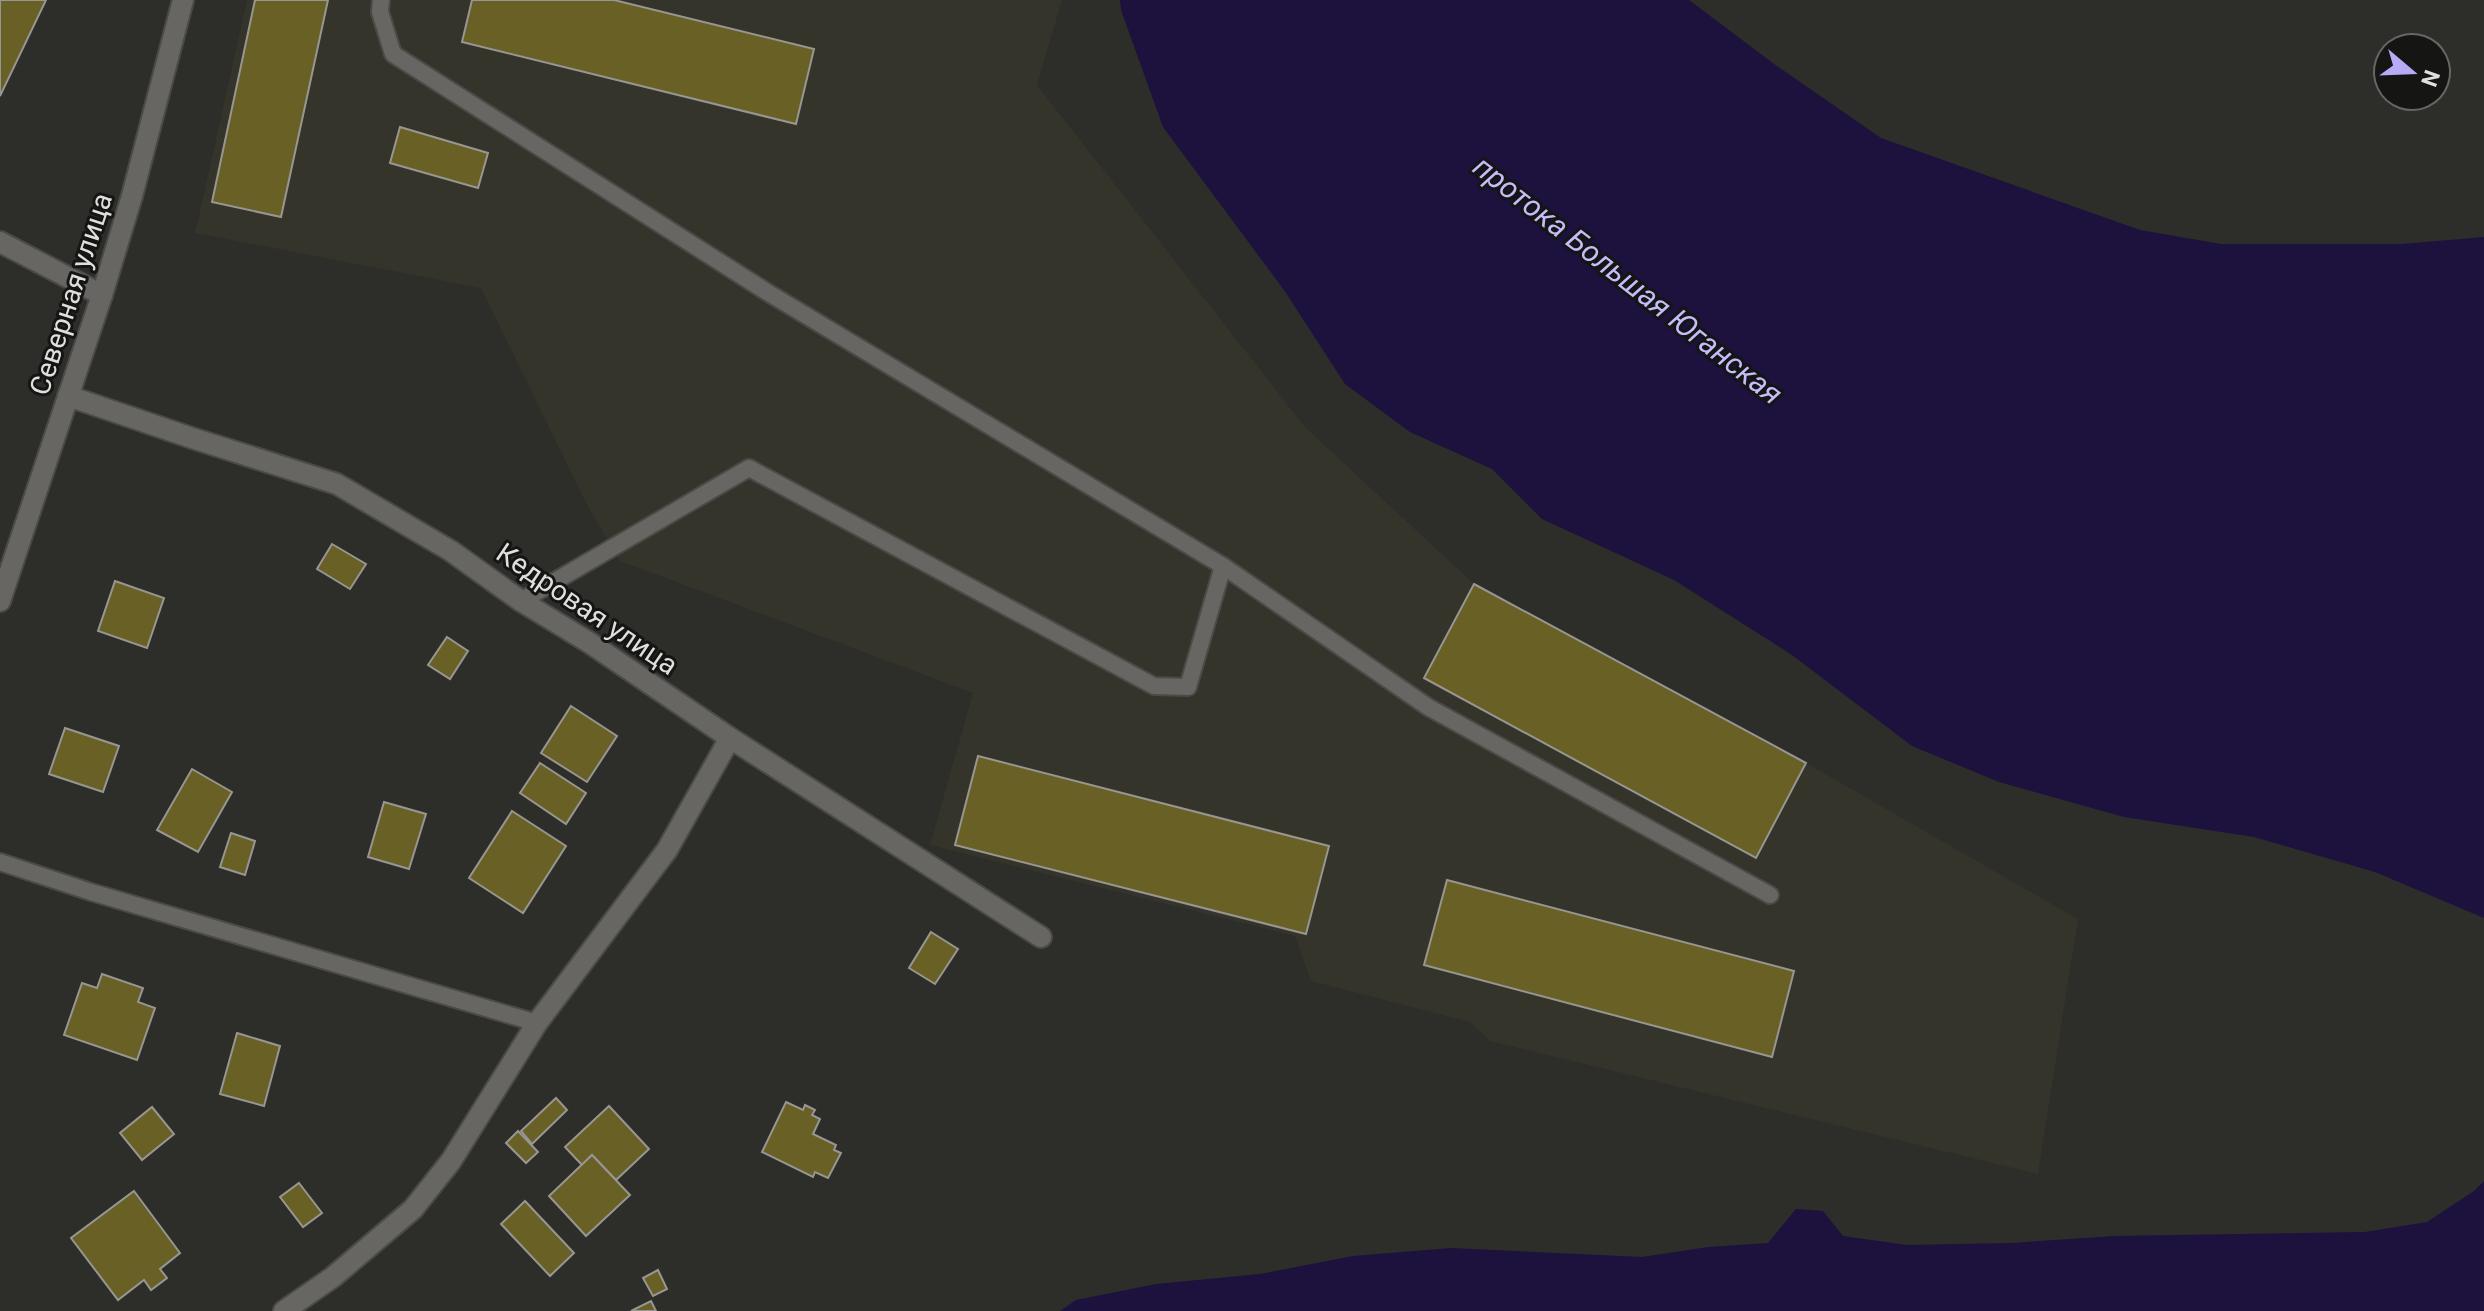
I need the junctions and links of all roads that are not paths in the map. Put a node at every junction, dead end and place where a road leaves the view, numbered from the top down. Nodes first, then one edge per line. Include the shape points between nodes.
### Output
1 (183, 0) edge
2 (381, 0) edge
3 (0, 242) edge
4 (102, 295) junction
5 (68, 396) junction
6 (1223, 566) junction
7 (0, 601) edge
8 (521, 601) junction
9 (730, 738) junction
10 (0, 862) edge
11 (1770, 895) dead end
12 (1041, 937) dead end
13 (537, 1023) junction
14 (284, 1311) edge

1 - 4 street, Северная улица
2 - 6 lane via 393,54 767,292
3 - 4 street
4 - 5 street, Северная улица
5 - 7 street, Северная улица
5 - 8 street, Кедровая улица via 337,484 451,551
6 - 8 lane via 1188,687 1154,686 749,468
6 - 11 lane via 1428,707
8 - 9 street, Кедровая улица
9 - 12 street, Кедровая улица
9 - 13 street via 667,850
10 - 13 lane
13 - 14 street via 451,1161 413,1209

